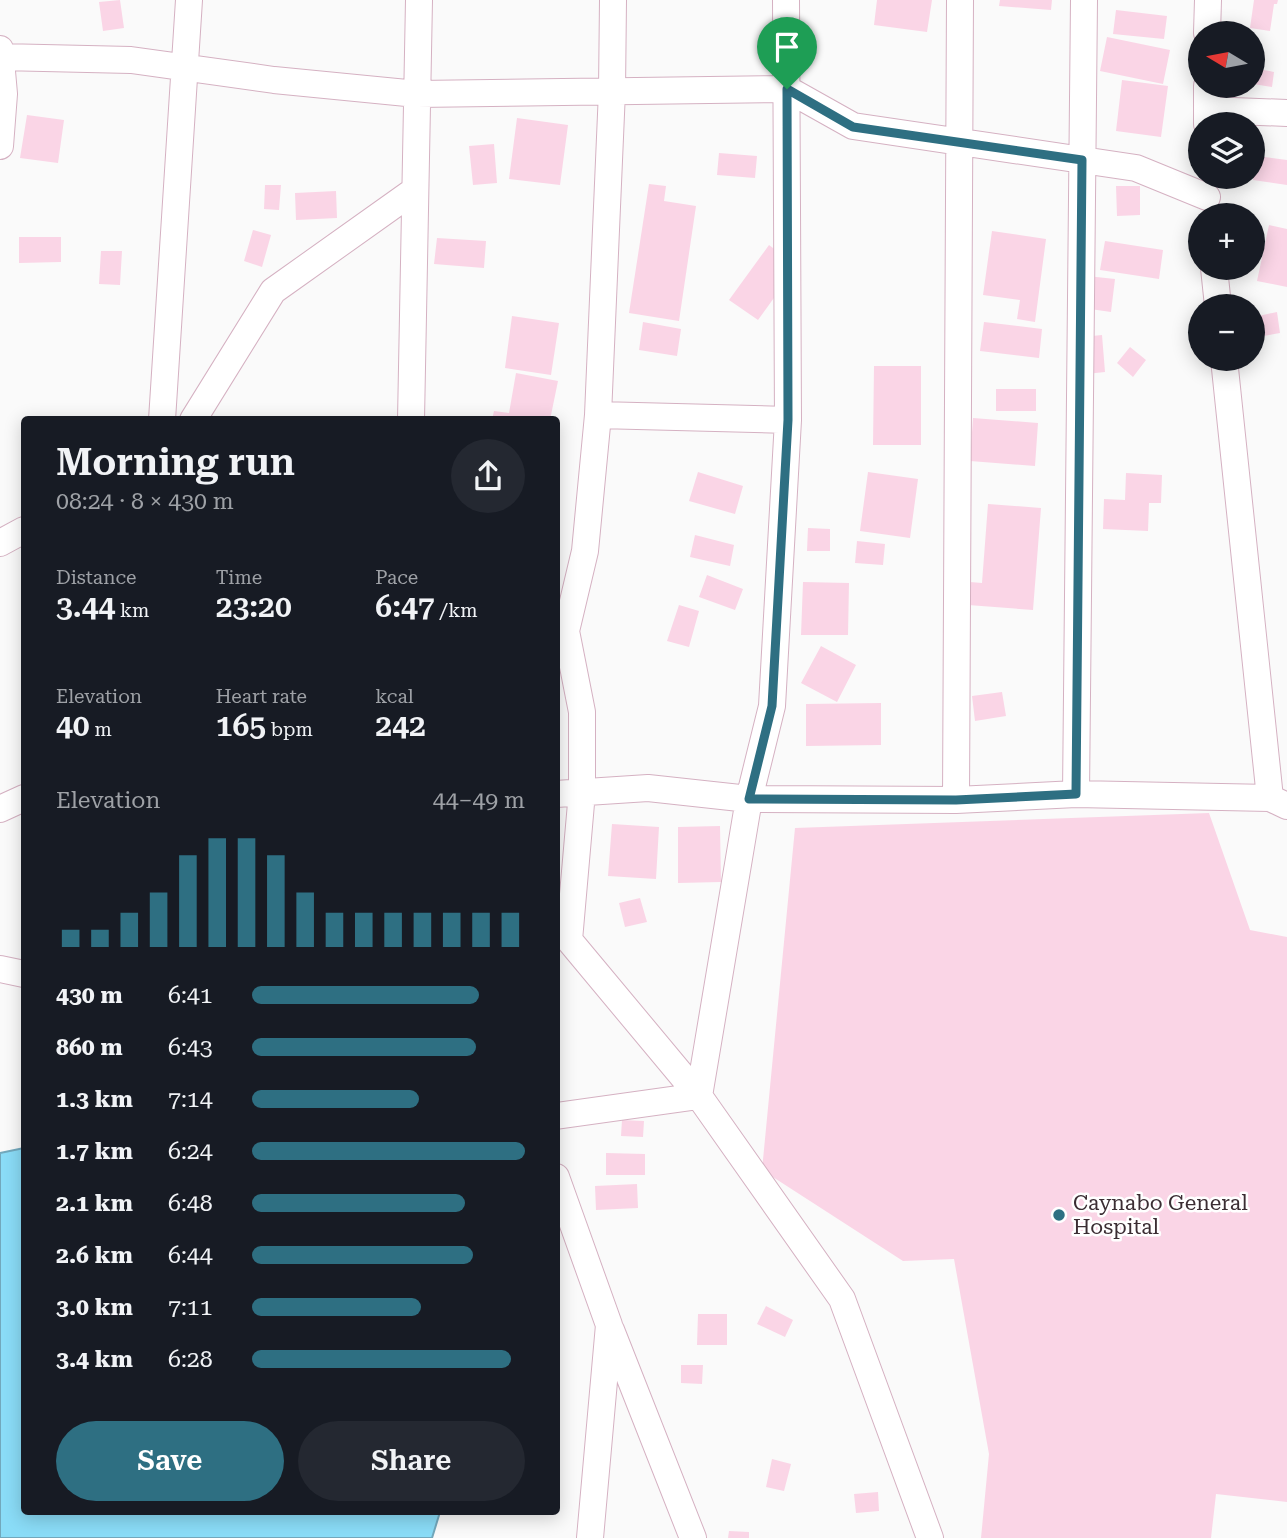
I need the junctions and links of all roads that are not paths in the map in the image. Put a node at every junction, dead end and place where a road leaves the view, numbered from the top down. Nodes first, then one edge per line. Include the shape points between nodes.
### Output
1 (189, 0) edge
2 (419, 0) edge
3 (613, 0) edge
4 (786, 0) edge
5 (960, 0) edge
6 (1084, 0) edge
7 (1208, 0) edge
8 (1208, 21) edge
9 (0, 49) edge
10 (0, 57) edge
11 (186, 68) junction
12 (787, 89) junction
13 (612, 91) junction
14 (417, 94) junction
15 (1207, 107) edge
16 (1287, 113) edge
17 (959, 142) junction
18 (0, 146) edge
19 (1082, 160) junction
20 (415, 190) junction
21 (1208, 196) edge
22 (1225, 371) edge
23 (598, 415) junction
24 (162, 416) edge
25 (195, 416) edge
26 (411, 416) edge
27 (788, 420) junction
28 (21, 532) edge
29 (0, 543) edge
30 (561, 630) edge
31 (569, 793) edge
32 (1076, 794) junction
33 (21, 799) edge
34 (749, 799) junction
35 (956, 800) junction
36 (1279, 802) edge
37 (21, 808) edge
38 (0, 809) edge
39 (0, 969) edge
40 (21, 973) edge
41 (699, 1096) junction
42 (560, 1115) edge
43 (560, 1188) edge
44 (609, 1325) junction
45 (590, 1538) edge
46 (693, 1538) edge
47 (930, 1538) edge

1 - 11 street
2 - 14 street
3 - 13 street
4 - 12 street
5 - 17 street
6 - 19 street
7 - 8 street
9 - 10 street
10 - 11 street via 131,60
10 - 18 street via 4,94
11 - 14 street
11 - 24 street
12 - 13 street
12 - 17 street via 853,127
12 - 27 street
13 - 14 street
13 - 23 street
14 - 20 street
15 - 16 street
17 - 19 street
17 - 35 street
19 - 21 street via 1136,168
19 - 32 street
20 - 25 street via 273,291
20 - 26 street
22 - 36 street
23 - 27 street
23 - 30 street via 585,551
27 - 34 street via 772,706
28 - 29 street
30 - 31 street via 582,712
31 - 34 street via 648,788
31 - 41 street via 569,940
32 - 35 street
32 - 36 street
33 - 38 street
34 - 35 street
34 - 41 street
37 - 38 street
39 - 40 street
41 - 42 street
41 - 47 street via 842,1299
43 - 44 street
44 - 45 street
44 - 46 street

